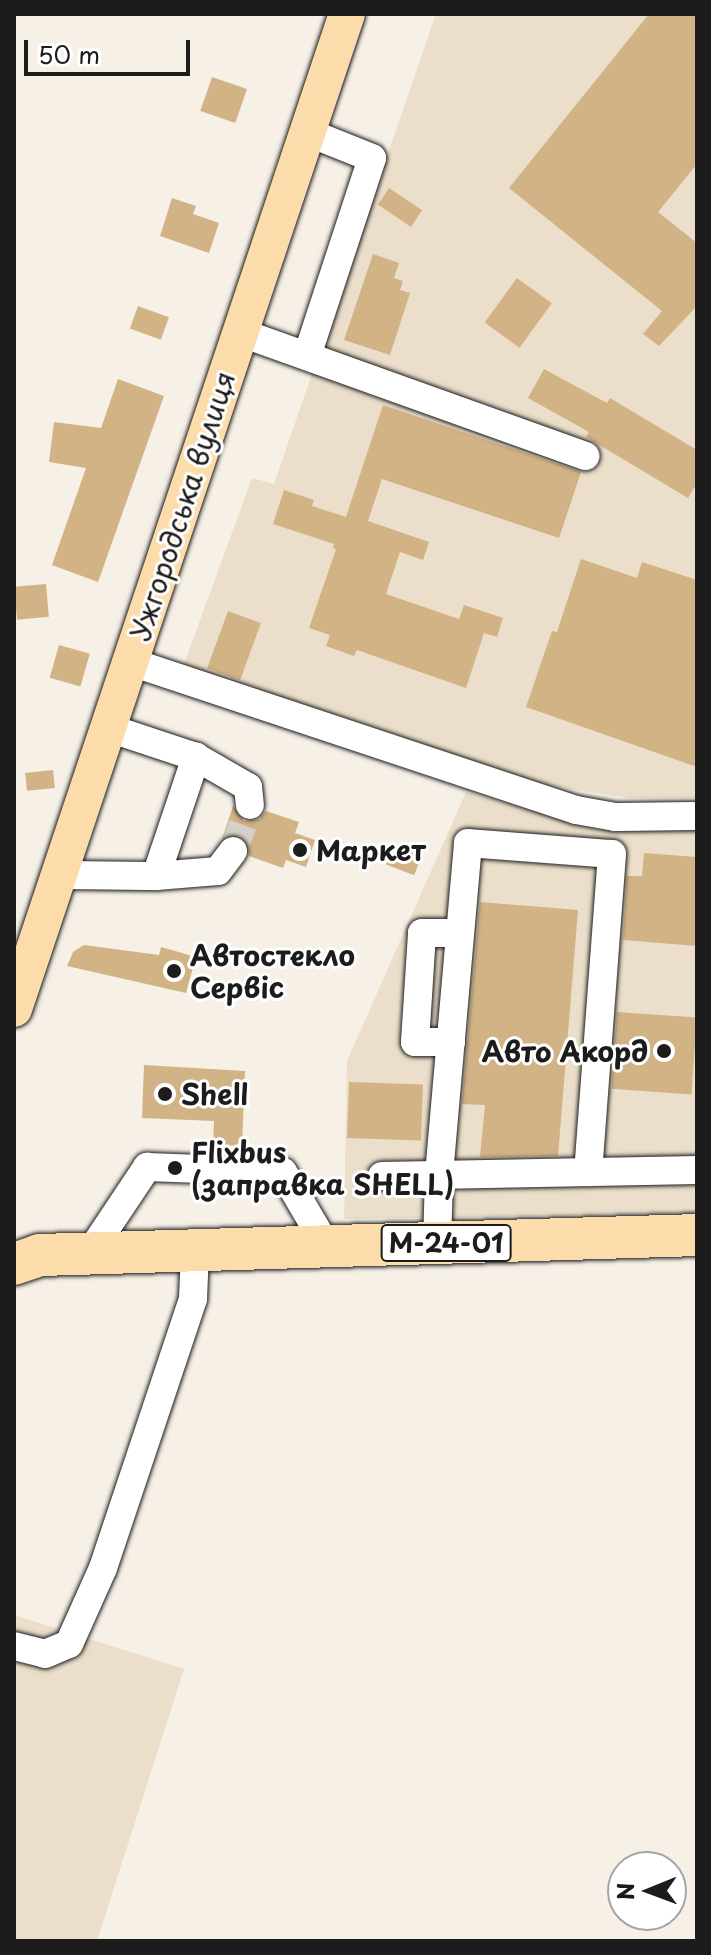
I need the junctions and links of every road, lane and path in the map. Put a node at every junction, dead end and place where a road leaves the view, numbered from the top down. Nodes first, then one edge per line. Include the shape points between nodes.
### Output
1 (347, 14) edge
2 (307, 132) junction
3 (239, 332) junction
4 (307, 356) junction
5 (586, 456) dead end
6 (131, 662) junction
7 (109, 728) junction
8 (196, 757) junction
9 (250, 805) dead end
10 (697, 816) edge
11 (233, 851) tunnel mouth
12 (60, 875) junction
13 (156, 876) junction
14 (460, 933) junction
15 (16, 998) edge
16 (451, 1042) junction
17 (697, 1170) edge
18 (588, 1172) junction
19 (439, 1175) junction
20 (382, 1176) dead end
21 (697, 1235) edge
22 (437, 1244) junction
23 (327, 1247) junction
24 (195, 1251) junction
25 (23, 1253) edge
26 (89, 1254) junction
27 (14, 1646) edge

1 - 2 main road, Ужгородська вулиця
2 - 3 main road, Ужгородська вулиця
2 - 4 lane via 372,158
3 - 4 lane
3 - 6 main road, Ужгородська вулиця
4 - 5 lane
6 - 7 main road, Ужгородська вулиця
6 - 10 lane via 576,810 615,817
7 - 8 lane
7 - 12 main road, Ужгородська вулиця
8 - 9 lane via 248,787
8 - 13 lane
11 - 13 lane via 218,871
12 - 13 lane
12 - 15 main road, Ужгородська вулиця
14 - 16 lane
14 - 16 lane via 422,933 415,1042
14 - 18 lane via 468,843 612,854
16 - 19 lane
17 - 18 lane
18 - 19 lane
19 - 20 lane
19 - 22 lane
21 - 22 highway, М-24-01
22 - 23 highway, М-24-01
23 - 24 highway, М-24-01
23 - 26 lane via 283,1172 147,1167
24 - 26 highway, М-24-01
24 - 27 lane via 188,1314 103,1568 69,1644 45,1654
25 - 26 highway, М-24-01

